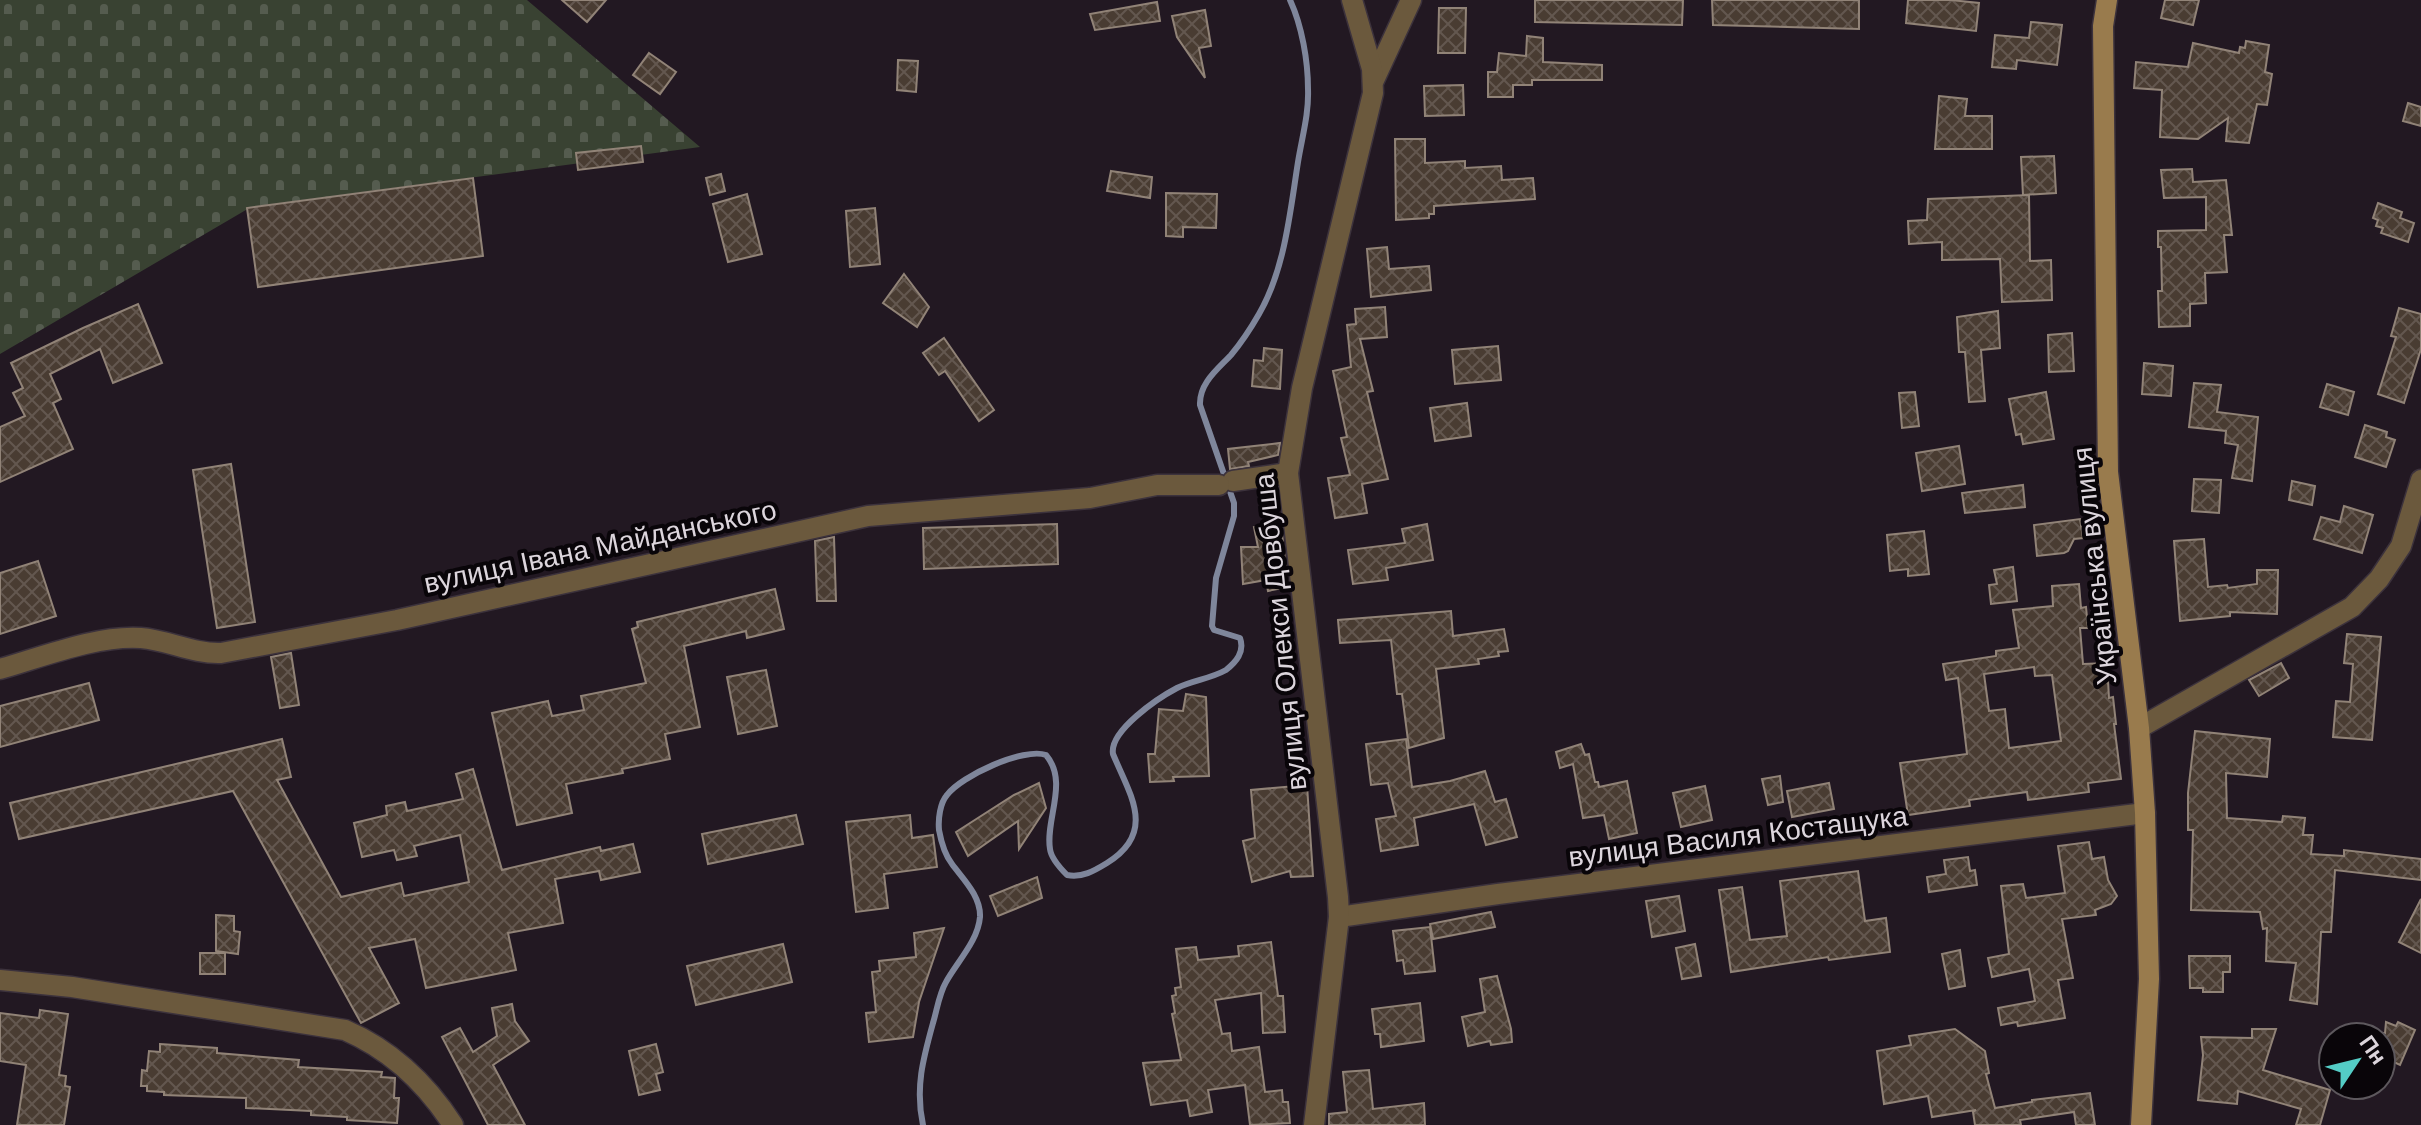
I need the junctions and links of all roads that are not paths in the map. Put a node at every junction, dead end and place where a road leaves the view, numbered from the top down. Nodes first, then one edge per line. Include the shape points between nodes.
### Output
1 (1352, 0) edge
2 (1411, 0) edge
3 (2107, 0) edge
4 (1374, 80) junction
5 (1288, 473) junction
6 (2421, 480) edge
7 (0, 669) edge
8 (2139, 728) junction
9 (2145, 813) junction
10 (1339, 917) junction
11 (0, 980) edge
12 (453, 1125) edge
13 (1314, 1125) edge
14 (2141, 1125) edge

1 - 4 street, вулиця Олекси Довбуша
2 - 4 street
3 - 8 street, Українська вулиця via 2103,26 2108,472
4 - 5 street, вулиця Олекси Довбуша via 1302,388
5 - 7 street, вулиця Івана Майданського via 1226,483 1166,484 1090,498 868,516 397,620 221,653 124,638
5 - 10 street, вулиця Олекси Довбуша
6 - 8 street via 2401,546 2352,607
8 - 9 street, Українська вулиця
9 - 10 street, вулиця Василя Костащука
9 - 14 street, Українська вулиця via 2149,979
10 - 13 street, вулиця Олекси Довбуша
11 - 12 street via 345,1030 406,1068

